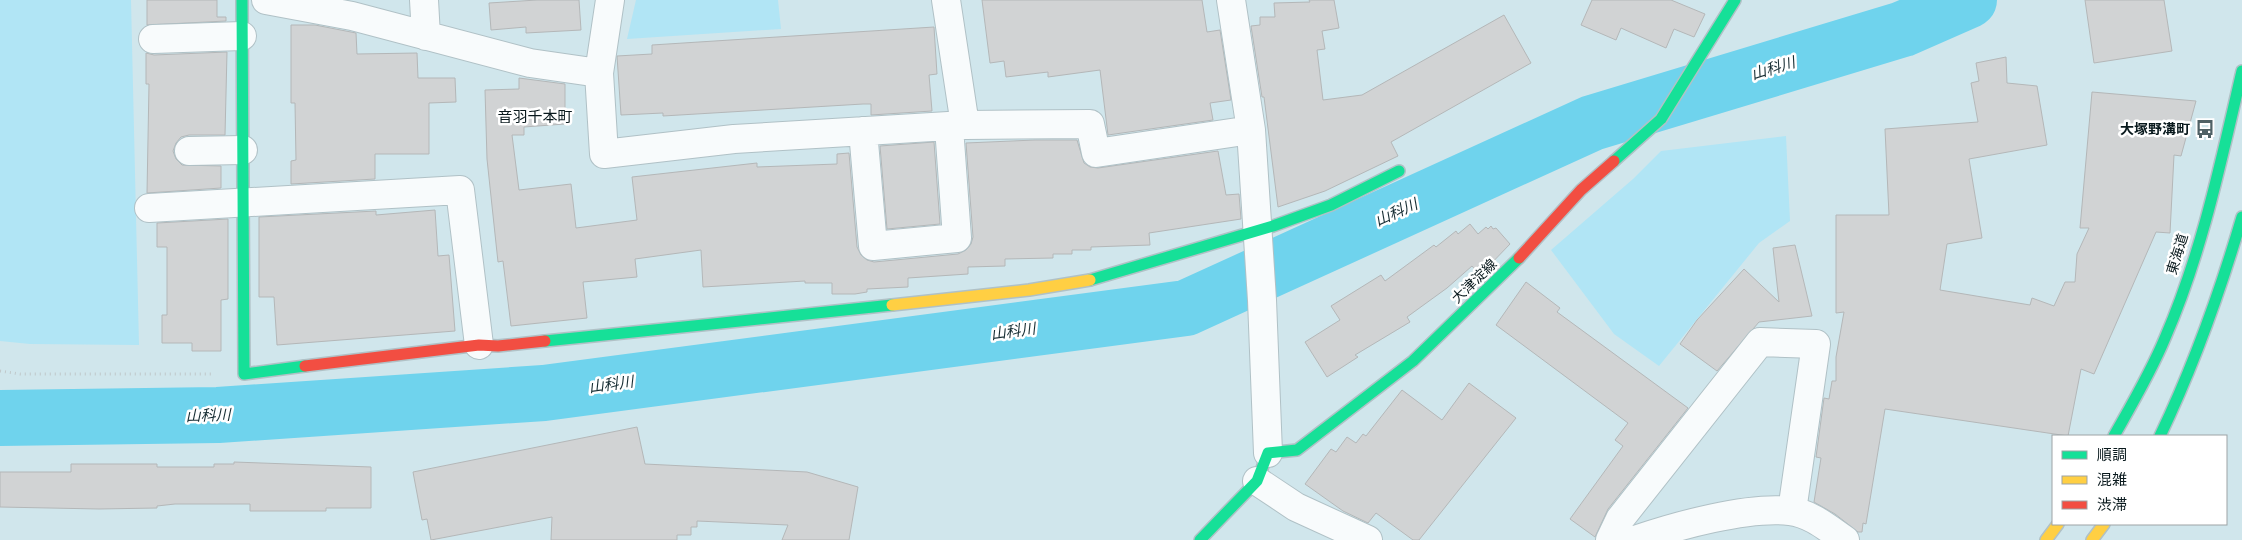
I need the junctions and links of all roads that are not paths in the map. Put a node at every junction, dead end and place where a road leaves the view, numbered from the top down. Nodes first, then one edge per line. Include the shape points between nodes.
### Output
1 (242, 0) edge
2 (266, 0) edge
3 (424, 0) edge
4 (610, 0) edge
5 (946, 0) edge
6 (1231, 0) edge
7 (1735, 0) edge
8 (242, 36) junction
9 (426, 36) junction
10 (154, 39) dead end
11 (2242, 70) edge
12 (598, 73) junction
13 (957, 126) junction
14 (1251, 130) junction
15 (863, 131) junction
16 (189, 150) dead end
17 (242, 150) junction
18 (1399, 170) dead end
19 (243, 202) junction
20 (149, 208) dead end
21 (2242, 217) edge
22 (1257, 235) junction
23 (479, 345) junction
24 (2115, 435) edge
25 (2160, 435) edge
26 (1268, 454) junction
27 (1257, 481) junction
28 (1792, 511) junction
29 (2057, 525) edge
30 (2103, 525) edge
31 (1200, 540) edge
32 (1368, 540) edge
33 (1610, 540) edge
34 (1636, 540) edge
35 (1844, 540) edge
36 (2046, 540) edge
37 (2092, 540) edge

1 - 8 main road
2 - 9 street via 352,16
3 - 9 street
4 - 12 street
5 - 13 street
6 - 14 street
7 - 26 main road, 大津淀線 via 1661,118 1581,190 1509,268 1413,361 1297,450
8 - 10 street
8 - 17 main road
9 - 12 street via 530,63
11 - 24 main road, 東海道 via 2221,160 2170,325
12 - 15 street via 604,154 734,139
13 - 14 street via 1090,124 1096,153
13 - 15 street
13 - 15 street via 957,238 872,246
14 - 22 street
16 - 17 street
17 - 19 main road
18 - 22 main road via 1331,205
19 - 20 street
19 - 23 street via 460,190
19 - 23 main road via 244,374
21 - 25 main road via 2211,317
22 - 23 main road via 1092,280 1029,290 718,325 498,346
22 - 26 street
26 - 27 main road
27 - 31 main road
27 - 32 street via 1296,506
28 - 33 street via 1816,344 1760,342 1620,519
28 - 34 street via 1750,511
28 - 35 street via 1819,523
29 - 36 main road
30 - 37 main road

